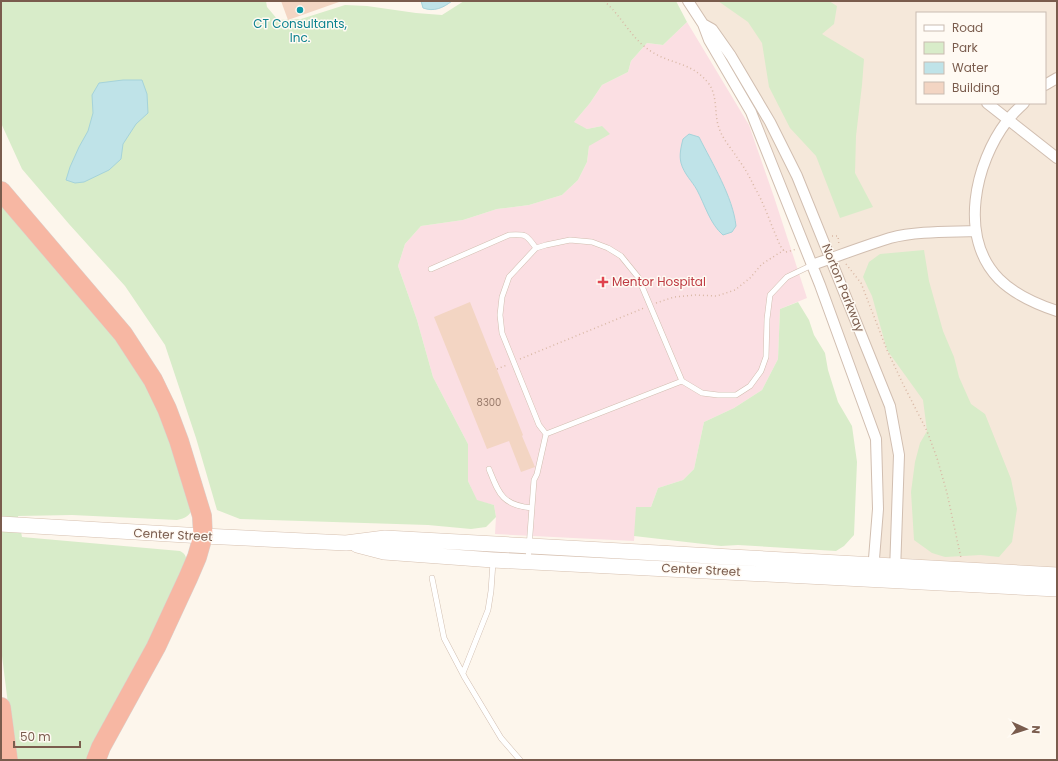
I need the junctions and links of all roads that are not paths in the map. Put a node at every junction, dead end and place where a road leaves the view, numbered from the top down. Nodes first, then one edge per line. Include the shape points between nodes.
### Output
1 (688, 1) edge
2 (703, 24) junction
3 (1057, 78) edge
4 (1046, 84) edge
5 (988, 104) edge
6 (1023, 104) edge
7 (1008, 120) junction
8 (1057, 158) edge
9 (1, 191) edge
10 (976, 231) junction
11 (536, 248) junction
12 (830, 258) junction
13 (812, 265) junction
14 (431, 269) dead end
15 (1057, 311) edge
16 (682, 381) junction
17 (546, 434) junction
18 (489, 469) dead end
19 (532, 508) junction
20 (1, 524) edge
21 (203, 536) junction
22 (493, 553) junction
23 (529, 554) junction
24 (967, 569) junction
25 (873, 572) junction
26 (895, 573) junction
27 (1057, 575) edge
28 (432, 578) dead end
29 (966, 584) junction
30 (1057, 589) edge
31 (463, 673) junction
32 (1, 707) edge
33 (8, 760) edge
34 (96, 760) edge
35 (520, 760) edge

1 - 2 street, Norton Parkway
2 - 12 street, Norton Parkway via 712,29 731,56 770,122 797,176
2 - 13 street, Norton Parkway via 709,40 751,112
3 - 4 street
5 - 7 street
6 - 7 street
7 - 8 street
7 - 10 street via 983,166 975,203
9 - 21 highway via 123,334 152,380 179,441 202,516
10 - 12 street via 891,238
10 - 15 street via 983,257 998,279 1015,293
11 - 14 lane via 528,237 521,234 509,235
11 - 16 lane via 570,240 592,242 621,256 638,277
11 - 17 lane via 509,277 502,297 500,315 502,333 539,425
12 - 13 street
12 - 26 street, Norton Parkway via 890,406 899,455
13 - 16 lane via 787,277 770,295 766,357 761,372 750,386 736,395 718,395 702,393
13 - 25 street, Norton Parkway via 876,439 878,509
16 - 17 lane
17 - 19 lane via 538,474 534,480
18 - 19 lane via 502,497 519,506
19 - 23 lane
20 - 21 main road, Center Street
21 - 22 main road, Center Street via 346,543 384,552
21 - 34 highway via 197,557 173,612
22 - 23 main road, Center Street
22 - 31 lane via 488,610
23 - 25 main road, Center Street
24 - 26 main road, Center Street
24 - 27 main road, Center Street
24 - 29 main road
25 - 26 main road, Center Street
26 - 29 main road, Center Street
28 - 31 lane via 444,638
29 - 30 main road, Center Street
31 - 35 lane via 501,738
32 - 33 highway

